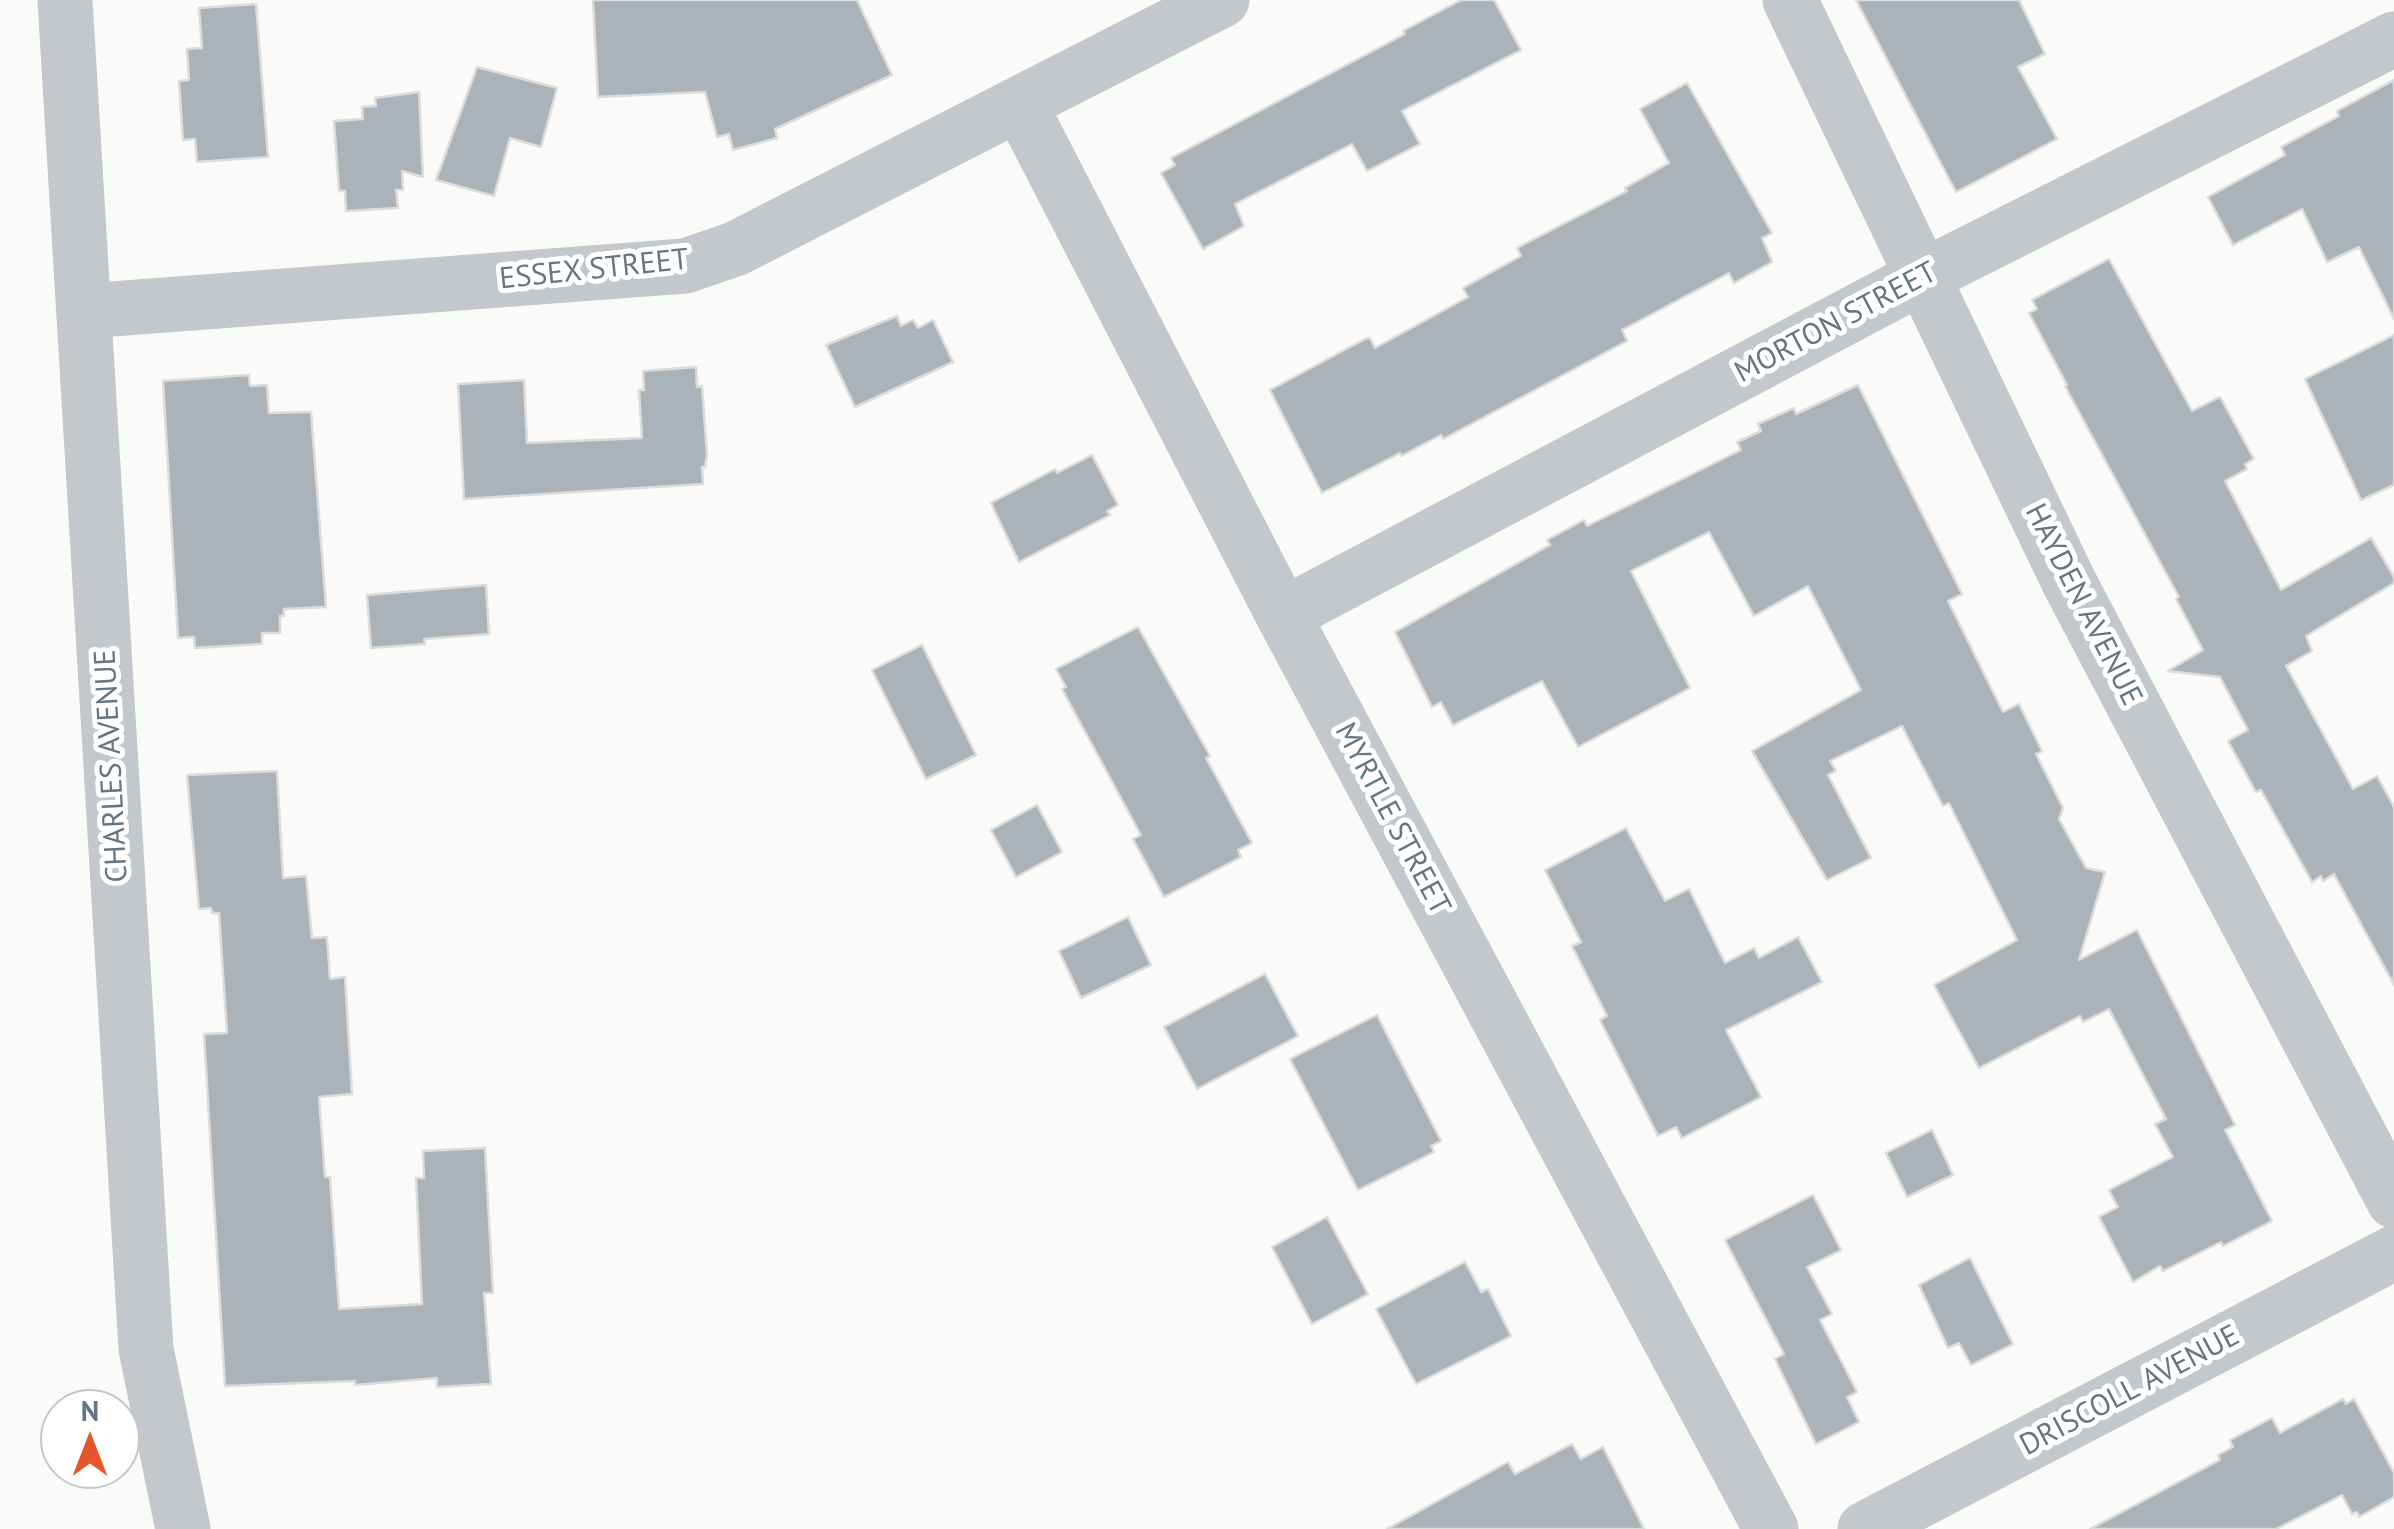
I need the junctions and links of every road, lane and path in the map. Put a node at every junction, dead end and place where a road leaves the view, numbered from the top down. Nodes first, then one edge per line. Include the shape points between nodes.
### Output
1 (65, 0) edge
2 (1222, 0) edge
3 (1790, 0) edge
4 (2394, 39) edge
5 (1020, 104) junction
6 (1922, 277) junction
7 (85, 310) junction
8 (1283, 614) junction
9 (2394, 1201) edge
10 (2394, 1253) edge
11 (183, 1529) edge
12 (1771, 1529) edge
13 (1865, 1529) edge

1 - 7 street, CHARLES AVENUE
2 - 5 street, ESSEX STREET
3 - 6 street, HAYDEN AVENUE
4 - 6 street, MORTON STREET
5 - 7 street, ESSEX STREET via 735,249 684,266
5 - 8 street, MYRTLE STREET
6 - 8 street, MORTON STREET
6 - 9 street, HAYDEN AVENUE via 2069,582
7 - 11 street, CHARLES AVENUE via 146,1350
8 - 12 street, MYRTLE STREET
10 - 13 street, DRISCOLL AVENUE

